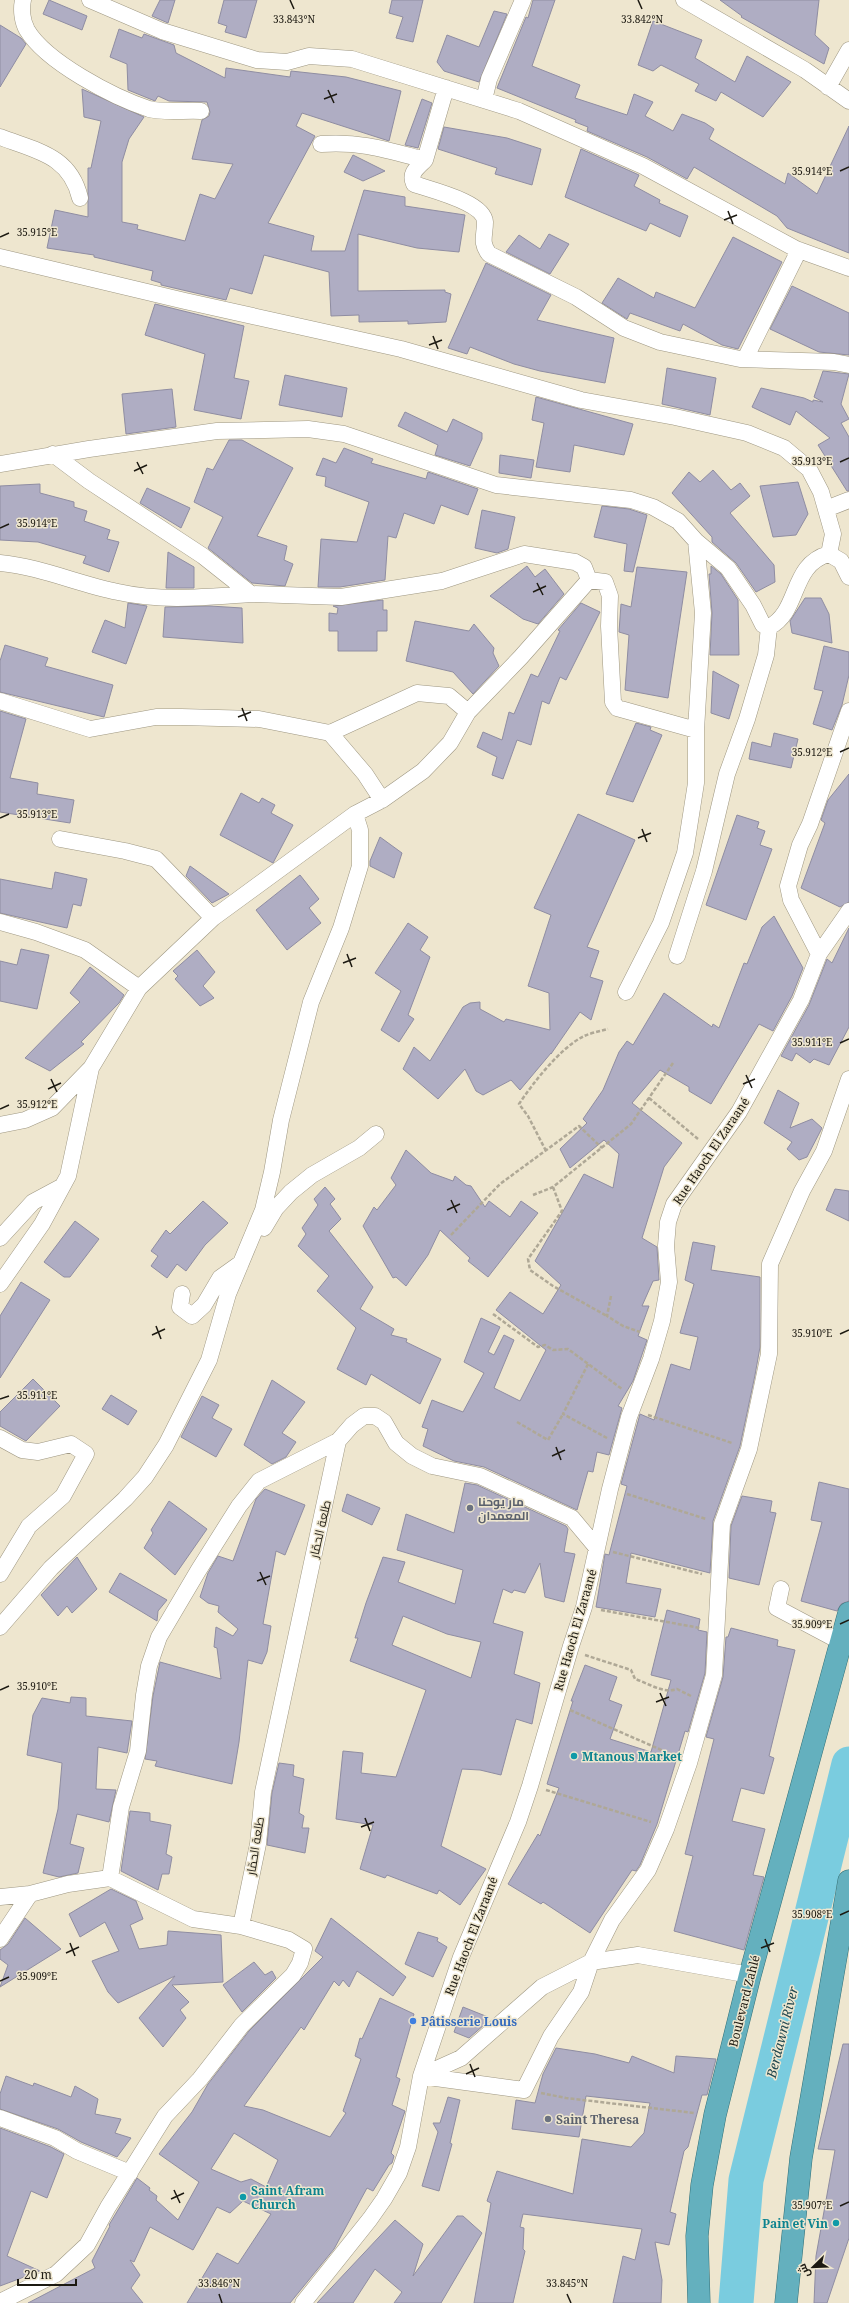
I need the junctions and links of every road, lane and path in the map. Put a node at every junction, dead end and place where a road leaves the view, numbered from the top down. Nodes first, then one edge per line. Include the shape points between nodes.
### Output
1 (23, 0) edge
2 (523, 0) edge
3 (684, 0) edge
4 (94, 1) edge
5 (849, 50) edge
6 (828, 87) junction
7 (446, 88) junction
8 (484, 100) junction
9 (849, 101) edge
10 (201, 111) dead end
11 (0, 137) edge
12 (321, 144) dead end
13 (425, 160) junction
14 (80, 198) dead end
15 (799, 250) junction
16 (0, 257) edge
17 (849, 268) edge
18 (745, 359) junction
19 (849, 365) edge
20 (53, 454) junction
21 (0, 464) edge
22 (849, 500) edge
23 (826, 509) junction
24 (696, 541) junction
25 (829, 554) junction
26 (0, 563) edge
27 (849, 577) edge
28 (589, 580) junction
29 (251, 594) junction
30 (769, 627) junction
31 (0, 701) edge
32 (849, 711) edge
33 (468, 712) junction
34 (696, 730) junction
35 (330, 733) junction
36 (382, 800) junction
37 (355, 814) junction
38 (60, 839) dead end
39 (849, 911) edge
40 (213, 918) junction
41 (0, 922) edge
42 (819, 954) junction
43 (677, 956) dead end
44 (139, 988) junction
45 (626, 992) dead end
46 (608, 1029) dead end
47 (673, 1064) dead end
48 (91, 1068) junction
49 (849, 1079) edge
50 (649, 1098) junction
51 (0, 1125) edge
52 (376, 1134) dead end
53 (602, 1148) junction
54 (711, 1150) junction
55 (546, 1151) junction
56 (61, 1187) junction
57 (553, 1187) junction
58 (533, 1195) dead end
59 (253, 1235) junction
60 (451, 1236) dead end
61 (0, 1238) edge
62 (241, 1263) junction
63 (0, 1284) edge
64 (182, 1294) dead end
65 (612, 1296) dead end
66 (493, 1314) dead end
67 (607, 1316) junction
68 (658, 1339) junction
69 (588, 1364) junction
70 (634, 1404) junction
71 (563, 1414) junction
72 (517, 1422) dead end
73 (0, 1438) edge
74 (338, 1441) junction
75 (622, 1446) junction
76 (749, 1449) junction
77 (610, 1489) junction
78 (722, 1524) junction
79 (597, 1548) junction
80 (0, 1574) edge
81 (718, 1578) junction
82 (781, 1589) dead end
83 (584, 1607) junction
84 (849, 1613) edge
85 (0, 1627) edge
86 (718, 1631) junction
87 (841, 1642) junction
88 (569, 1650) junction
89 (555, 1703) junction
90 (705, 1703) junction
91 (689, 1762) junction
92 (530, 1786) junction
93 (666, 1829) junction
94 (110, 1878) junction
95 (30, 1894) junction
96 (847, 1894) edge
97 (0, 1897) edge
98 (241, 1926) junction
99 (0, 1938) edge
100 (591, 1962) junction
101 (750, 1975) junction
102 (421, 2076) junction
103 (524, 2090) junction
104 (716, 2115) junction
105 (0, 2118) edge
106 (130, 2173) junction
107 (0, 2302) edge
108 (303, 2303) edge
109 (699, 2303) edge
110 (786, 2303) edge

1 - 10 street via 21,10 26,29 45,51 83,79 150,109
2 - 8 street via 489,79
3 - 6 street via 805,70
4 - 7 street via 162,31 257,60 287,62 309,56 352,59
5 - 6 street
6 - 9 street
7 - 8 street
7 - 13 street
8 - 15 street via 519,111 643,166
11 - 14 street via 44,154 66,168 76,182
12 - 13 street via 367,144
13 - 18 street via 413,171 414,184 471,204 481,211 485,221 483,246 489,254 576,297 624,328 660,342 698,352
15 - 17 street
15 - 18 street
16 - 23 street via 401,349 581,400 747,433 784,448 809,469 821,492
18 - 19 street via 834,362
20 - 21 street
20 - 24 street via 217,431 308,429 344,434 496,485 631,500 653,507 678,521
20 - 29 street via 89,481 203,556
22 - 23 street
23 - 25 street via 833,534
24 - 30 street via 728,568 763,625
24 - 34 street via 702,613
25 - 27 street via 841,561
25 - 30 street via 820,556 806,568 785,611 777,623
26 - 29 street via 22,565 118,592 175,599
28 - 29 street via 584,567 576,562 524,554 442,581 341,597
28 - 33 street
28 - 34 street via 605,582 610,596 613,702 618,708
30 - 43 street via 766,655 727,774 704,871
31 - 35 street via 90,729 162,717 259,719
32 - 42 street via 810,824 800,845 788,886 791,900
33 - 35 street via 450,696 417,693
33 - 36 street via 450,743 423,771
34 - 45 street via 696,783 685,853 661,923
35 - 36 street via 365,774
36 - 37 street
37 - 40 street
37 - 59 street via 360,830 360,866 340,928 311,1002 281,1120 263,1210
38 - 40 street via 156,859
39 - 42 street, Rue Haoch El Zaraané
40 - 44 street
41 - 44 street via 86,950
42 - 54 street, Rue Haoch El Zaraané via 801,1000 758,1080 739,1112
44 - 48 street
46 - 55 path via 584,1037 563,1052 530,1087 519,1104
47 - 50 path
48 - 51 street via 52,1108 26,1120
48 - 56 street via 68,1176
49 - 76 street via 824,1151 802,1191 770,1264 769,1354
50 - 53 path via 631,1124
50 - 54 path
52 - 59 street via 359,1148 302,1183 276,1208 262,1231
53 - 55 path via 579,1126
53 - 57 path
54 - 68 street, Rue Haoch El Zaraané via 674,1204 668,1222 666,1246 669,1282
55 - 60 path via 500,1184
56 - 61 street via 33,1202
56 - 63 street via 42,1224
57 - 58 path
57 - 67 path via 562,1211 528,1259 530,1270
59 - 62 street
62 - 64 street via 220,1278 204,1305 192,1316 180,1307
62 - 85 street via 228,1294 209,1360 166,1445 125,1499 51,1568
65 - 67 path
66 - 69 path via 538,1347 545,1345 553,1350 568,1349
67 - 68 path via 623,1326
68 - 70 street, Rue Haoch El Zaraané
69 - 70 path
69 - 71 path
70 - 75 street, Rue Haoch El Zaraané
70 - 76 path
71 - 72 path via 548,1440
71 - 75 path
73 - 80 street via 22,1450 38,1452 71,1444 86,1454 63,1496 29,1526
74 - 79 street via 364,1416 375,1416 384,1422 396,1443 412,1456 432,1466 480,1476 572,1518
74 - 94 street via 259,1481 239,1506 159,1637 149,1666 138,1751 121,1807
74 - 98 street, طلعة الحمّار via 262,1792 258,1844
75 - 77 street, Rue Haoch El Zaraané
76 - 78 street
77 - 78 path
77 - 79 street, Rue Haoch El Zaraané
78 - 81 street
79 - 81 path
79 - 83 street, Rue Haoch El Zaraané
81 - 86 street
82 - 87 street via 777,1608
83 - 86 path
83 - 88 street, Rue Haoch El Zaraané
84 - 87 highway, Boulevard Zahlé
86 - 90 street via 714,1675
87 - 101 highway, Boulevard Zahlé
88 - 89 street, Rue Haoch El Zaraané
88 - 90 path via 631,1670 635,1679 657,1688 672,1691 677,1689
89 - 91 path
89 - 92 street, Rue Haoch El Zaraané
90 - 91 street
91 - 93 street
92 - 93 path via 643,1818
92 - 102 street, Rue Haoch El Zaraané via 518,1822 460,1957
93 - 100 street via 648,1870 612,1920
94 - 95 street via 68,1884
94 - 98 street via 193,1918
95 - 97 street
95 - 99 street
96 - 110 highway via 801,2158
98 - 106 street via 300,1945 304,1949 300,1963 293,1975 242,2025 200,2079 165,2116
100 - 101 street via 638,1955
100 - 102 street via 542,1987 461,2058
100 - 103 street via 581,1992 551,2036
101 - 104 highway, Boulevard Zahlé
102 - 103 street
102 - 108 street, Rue Haoch El Zaraané via 408,2147 398,2173 370,2219
103 - 104 path via 566,2098
104 - 109 highway, Boulevard Zahlé via 702,2185 697,2236
105 - 106 street via 55,2138 77,2151
106 - 107 street via 87,2245 56,2274

